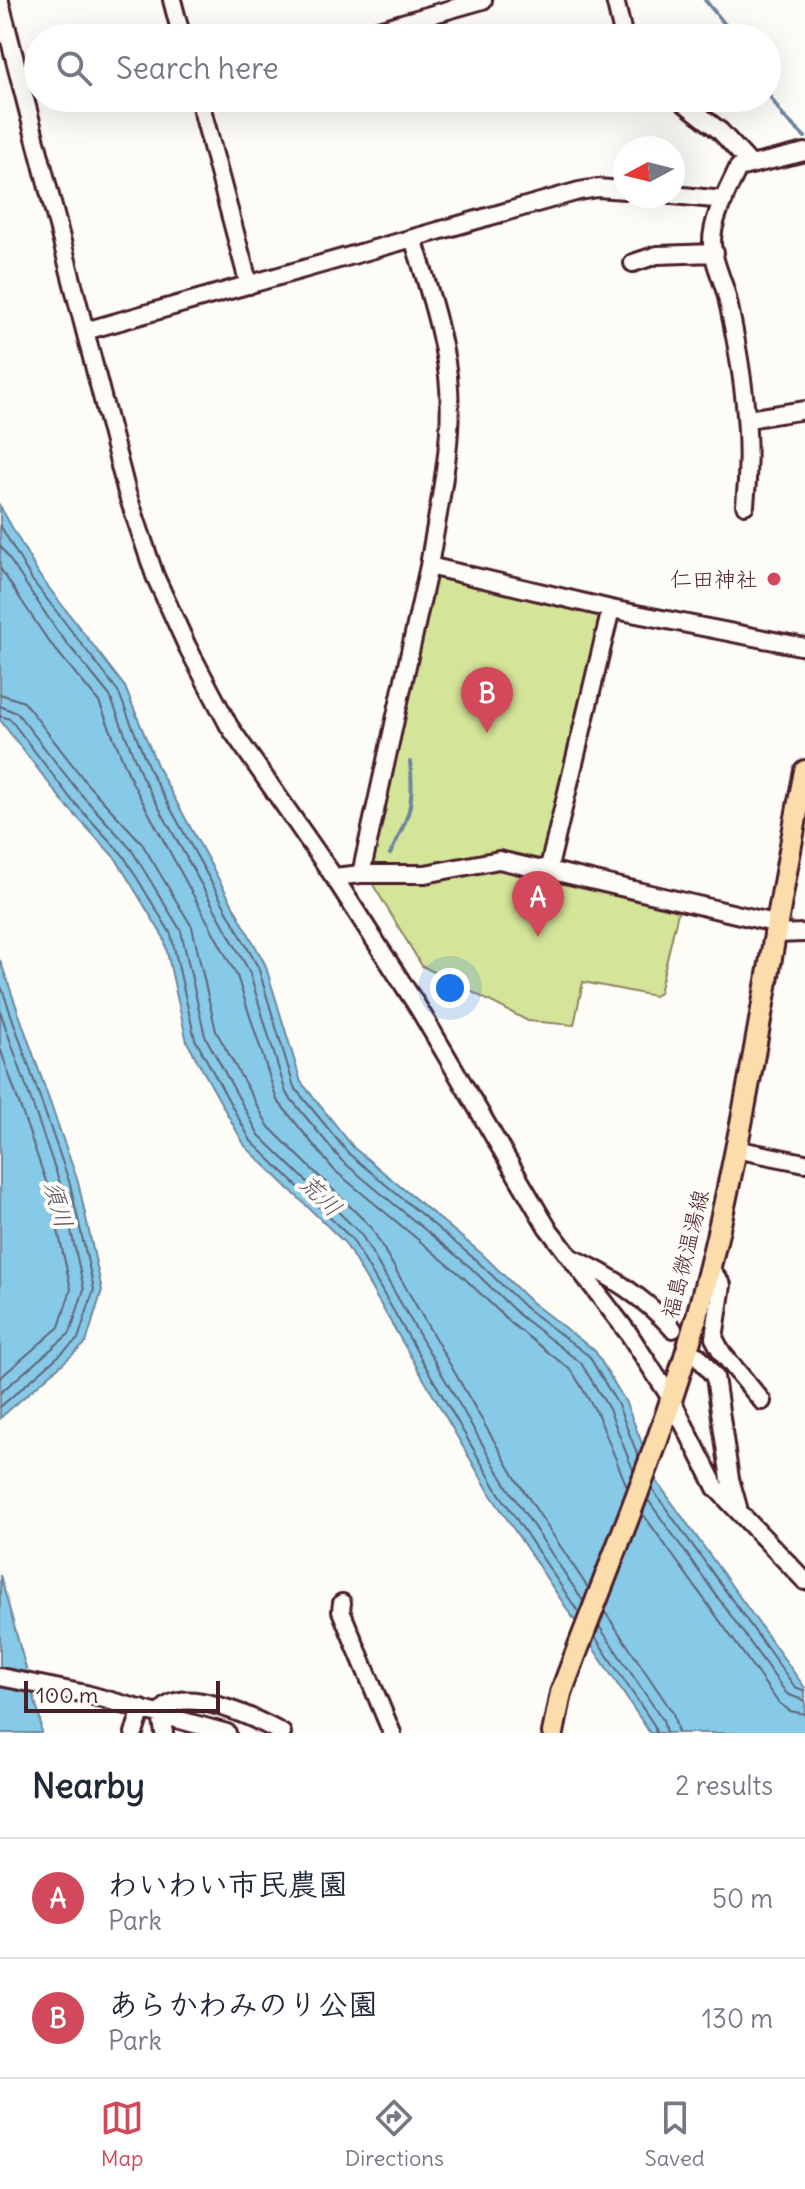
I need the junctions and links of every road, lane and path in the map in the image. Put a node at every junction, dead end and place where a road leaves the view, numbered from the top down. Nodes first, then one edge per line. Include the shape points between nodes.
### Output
1 (172, 0) edge
2 (483, 0) edge
3 (615, 0) edge
4 (0, 2) edge
5 (178, 24) edge
6 (399, 24) edge
7 (621, 24) edge
8 (24, 95) edge
9 (28, 112) edge
10 (203, 112) edge
11 (696, 112) edge
12 (805, 152) edge
13 (751, 165) junction
14 (613, 189) edge
15 (685, 196) edge
16 (724, 200) junction
17 (413, 238) junction
18 (715, 253) junction
19 (633, 263) dead end
20 (249, 285) junction
21 (85, 331) junction
22 (805, 410) edge
23 (748, 419) junction
24 (745, 505) dead end
25 (429, 566) junction
26 (611, 609) junction
27 (805, 647) edge
28 (805, 771) edge
29 (544, 869) junction
30 (361, 874) junction
31 (334, 877) junction
32 (774, 929) junction
33 (805, 933) edge
34 (735, 1149) junction
35 (805, 1163) edge
36 (570, 1257) junction
37 (709, 1267) junction
38 (673, 1329) dead end
39 (698, 1356) dead end
40 (670, 1397) junction
41 (762, 1401) dead end
42 (739, 1512) junction
43 (805, 1581) edge
44 (342, 1603) dead end
45 (0, 1677) edge
46 (142, 1709) junction
47 (161, 1714) junction
48 (256, 1726) edge
49 (134, 1733) edge
50 (164, 1733) edge
51 (227, 1733) edge
52 (282, 1733) edge
53 (392, 1733) edge
54 (553, 1733) edge

1 - 5 street
2 - 6 street
3 - 7 street
4 - 8 street
9 - 21 street
10 - 20 street
11 - 13 street
12 - 13 street
13 - 16 street via 738,168
14 - 17 street via 579,191
15 - 16 street
16 - 18 street via 712,243
17 - 20 street
17 - 25 street via 441,332 448,378 446,456
18 - 19 street via 657,255
18 - 23 street
20 - 21 street
21 - 31 street via 127,493 155,576 229,726
22 - 23 street
23 - 24 street
25 - 26 street
25 - 30 street
26 - 27 street
26 - 29 street via 554,852
28 - 32 main road, 福島微温湯線
29 - 30 street via 499,860 425,874
29 - 32 street
30 - 31 street
31 - 36 street
32 - 33 street
32 - 34 main road, 福島微温湯線
34 - 35 street
34 - 37 main road, 福島微温湯線
36 - 38 street via 650,1305
36 - 40 street
37 - 40 main road, 福島微温湯線
37 - 41 street via 722,1285 714,1333 717,1346
39 - 42 street via 715,1377
40 - 42 street via 710,1478
40 - 54 main road, 福島微温湯線 via 561,1693
42 - 43 street
44 - 53 street
45 - 46 street
46 - 47 street
46 - 49 street
47 - 48 street via 171,1701 187,1699
47 - 50 street
47 - 51 street
48 - 52 street

